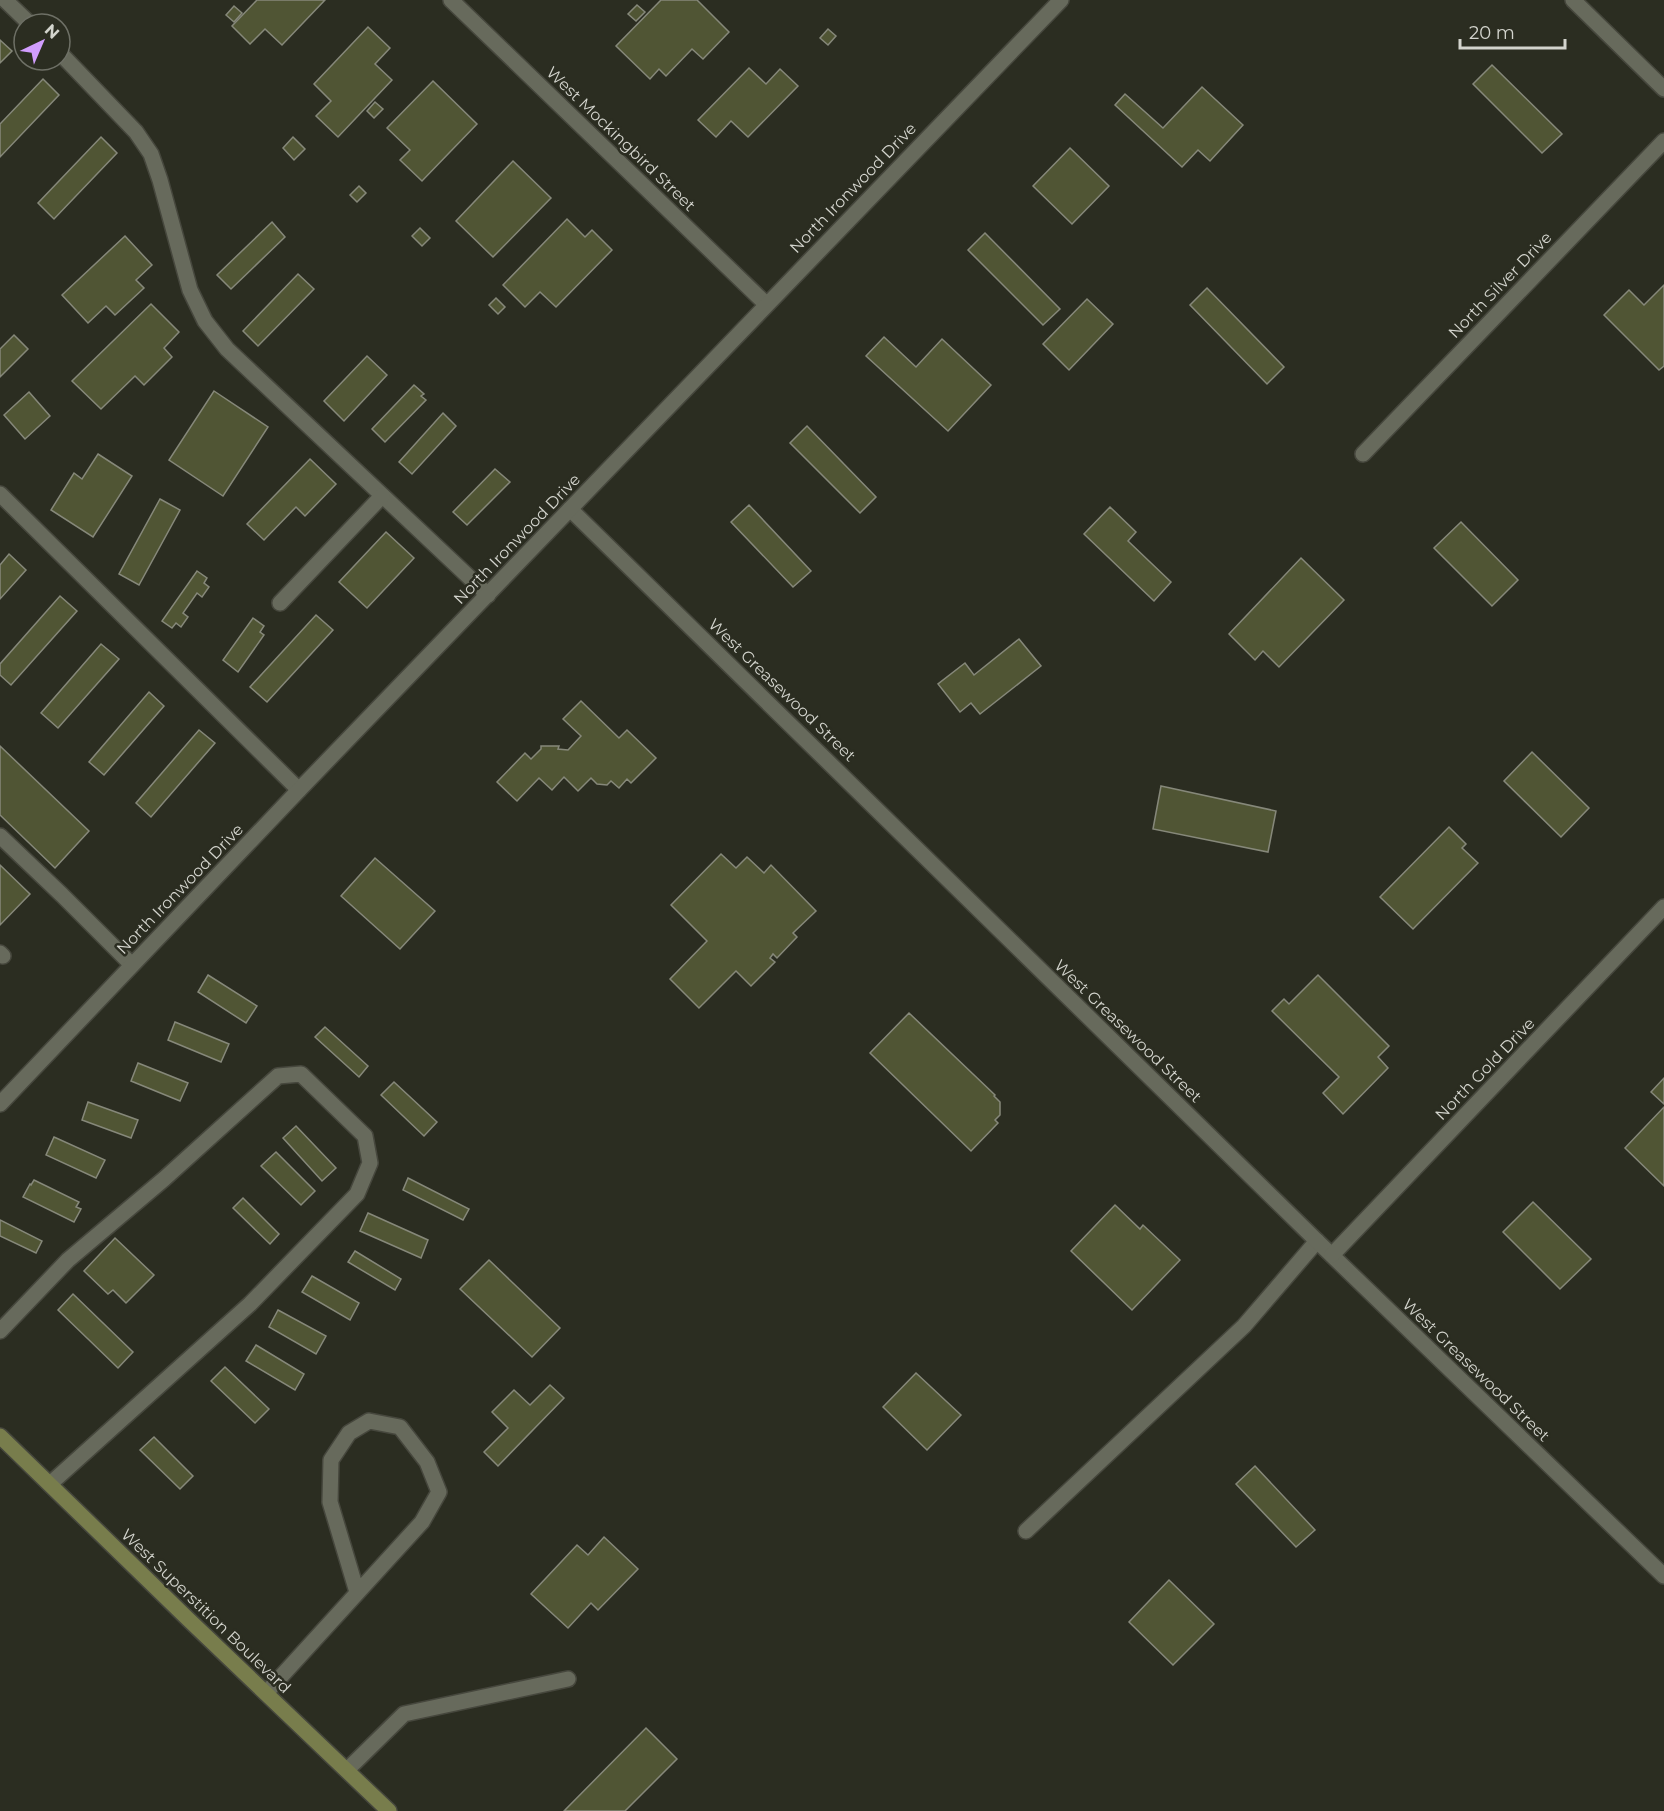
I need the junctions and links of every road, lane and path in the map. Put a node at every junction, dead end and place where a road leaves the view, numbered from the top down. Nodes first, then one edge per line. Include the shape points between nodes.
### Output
1 (5, 0) edge
2 (451, 0) edge
3 (1060, 0) edge
4 (1572, 0) edge
5 (18, 12) edge
6 (72, 66) edge
7 (1664, 89) edge
8 (1664, 141) edge
9 (766, 304) junction
10 (1363, 454) dead end
11 (0, 494) edge
12 (382, 495) junction
13 (570, 508) junction
14 (488, 595) junction
15 (279, 603) dead end
16 (299, 790) junction
17 (0, 836) edge
18 (1664, 907) edge
19 (132, 965) junction
20 (0, 1104) edge
21 (1317, 1241) junction
22 (1332, 1255) junction
23 (0, 1331) edge
24 (0, 1436) edge
25 (50, 1484) junction
26 (1026, 1531) dead end
27 (1664, 1576) edge
28 (357, 1592) junction
29 (568, 1679) dead end
30 (266, 1693) junction
31 (347, 1770) junction
32 (388, 1811) edge

1 - 5 street
2 - 9 street, West Mockingbird Street
3 - 9 street, North Ironwood Drive
4 - 7 street
6 - 12 street via 136,132 151,154 190,290 205,321 227,349
8 - 10 street, North Silver Drive
9 - 13 street, North Ironwood Drive
11 - 16 street
12 - 14 street
12 - 15 street
13 - 14 street, North Ironwood Drive
13 - 21 street, West Greasewood Street
14 - 16 street, North Ironwood Drive
16 - 19 street, North Ironwood Drive
17 - 19 street
18 - 22 street, North Gold Drive
19 - 20 street, North Ironwood Drive
21 - 22 street, West Greasewood Street
21 - 26 street via 1244,1326
22 - 27 street, West Greasewood Street
23 - 25 street via 68,1260 278,1076 301,1074 364,1136 370,1163 357,1194 250,1304
24 - 25 main road, West Superstition Boulevard
25 - 30 main road, West Superstition Boulevard
28 - 28 street via 422,1522 439,1492 427,1462 400,1427 369,1421 349,1433 331,1460 330,1502
28 - 30 street
29 - 31 street via 404,1714
30 - 31 main road, West Superstition Boulevard
31 - 32 main road, West Superstition Boulevard

